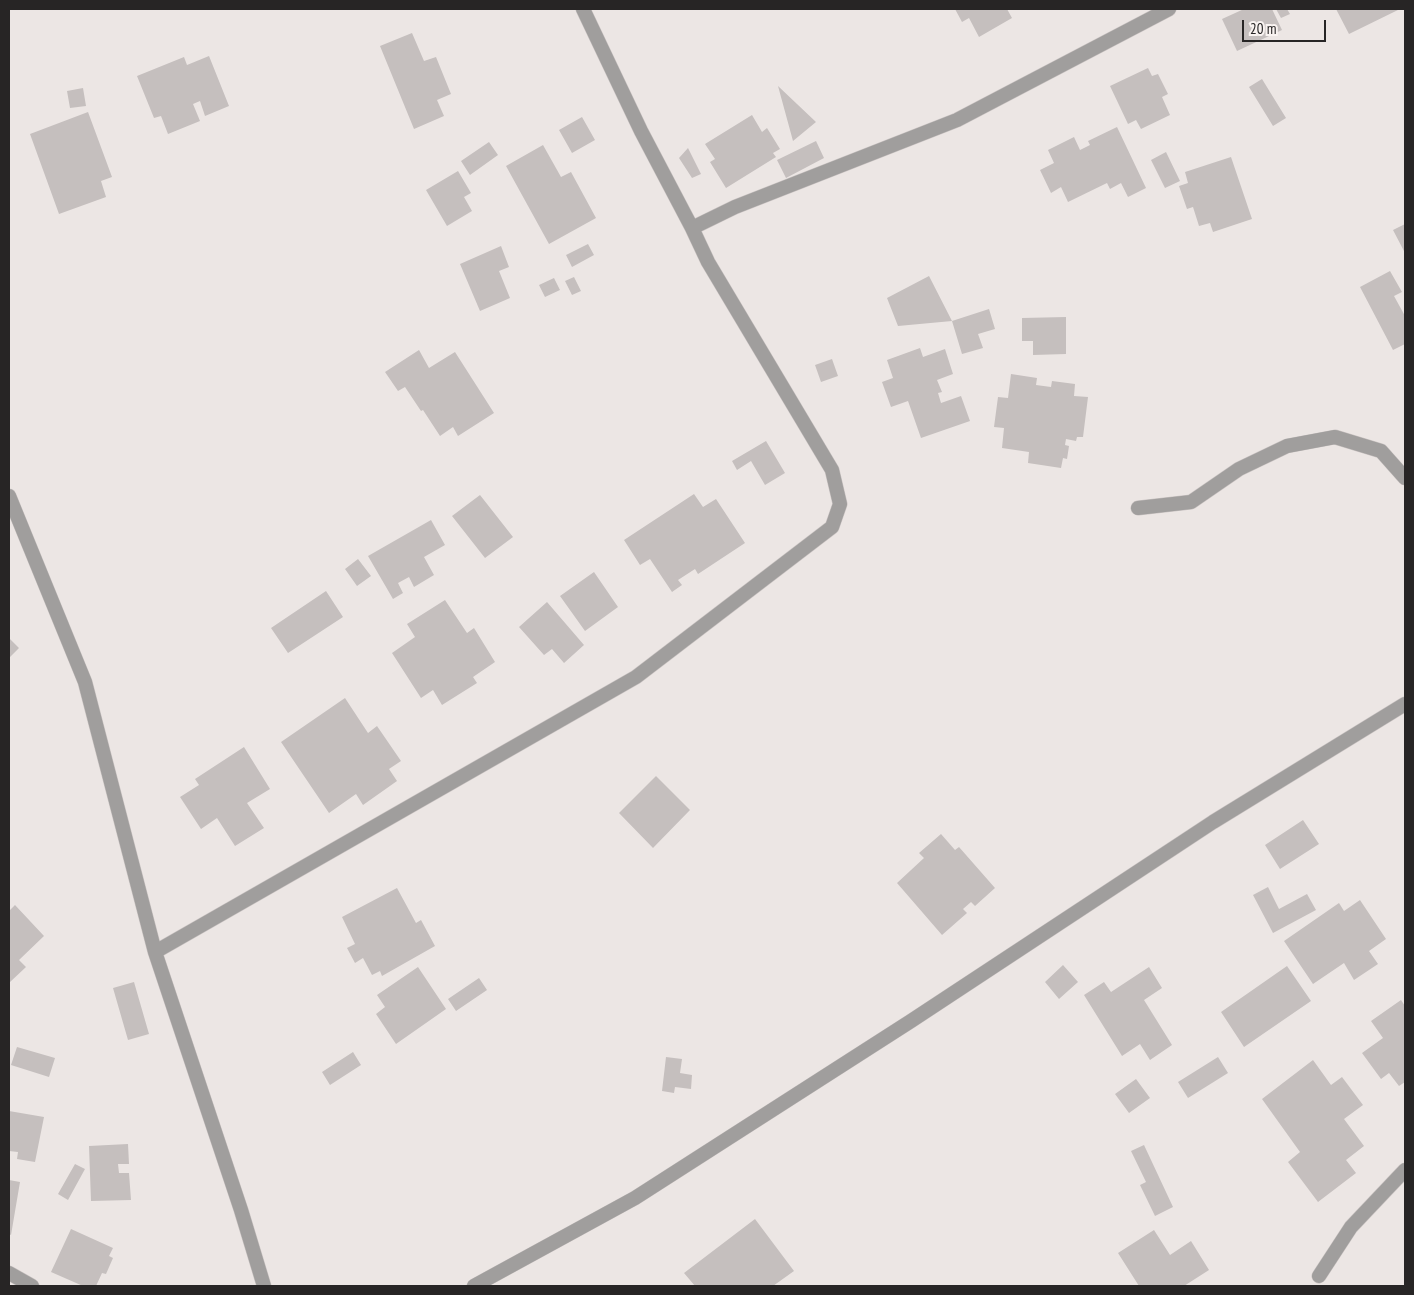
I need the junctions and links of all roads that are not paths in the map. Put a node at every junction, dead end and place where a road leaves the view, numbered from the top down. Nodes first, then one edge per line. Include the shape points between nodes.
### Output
1 (583, 9) edge
2 (1169, 9) edge
3 (692, 228) junction
4 (1405, 478) edge
5 (9, 496) edge
6 (1138, 508) dead end
7 (1405, 704) edge
8 (155, 952) junction
9 (1405, 1170) edge
10 (9, 1273) edge
11 (1318, 1276) dead end
12 (32, 1286) edge
13 (264, 1286) edge
14 (474, 1286) edge

1 - 3 street
2 - 3 street via 957,120 735,207
3 - 8 street via 708,262 832,470 840,504 832,527 636,677
4 - 6 street via 1381,451 1335,438 1287,446 1239,469 1191,502
5 - 8 street via 84,682
7 - 14 street via 1213,822 912,1021 635,1198
8 - 13 street
9 - 11 street via 1351,1227
10 - 12 street

